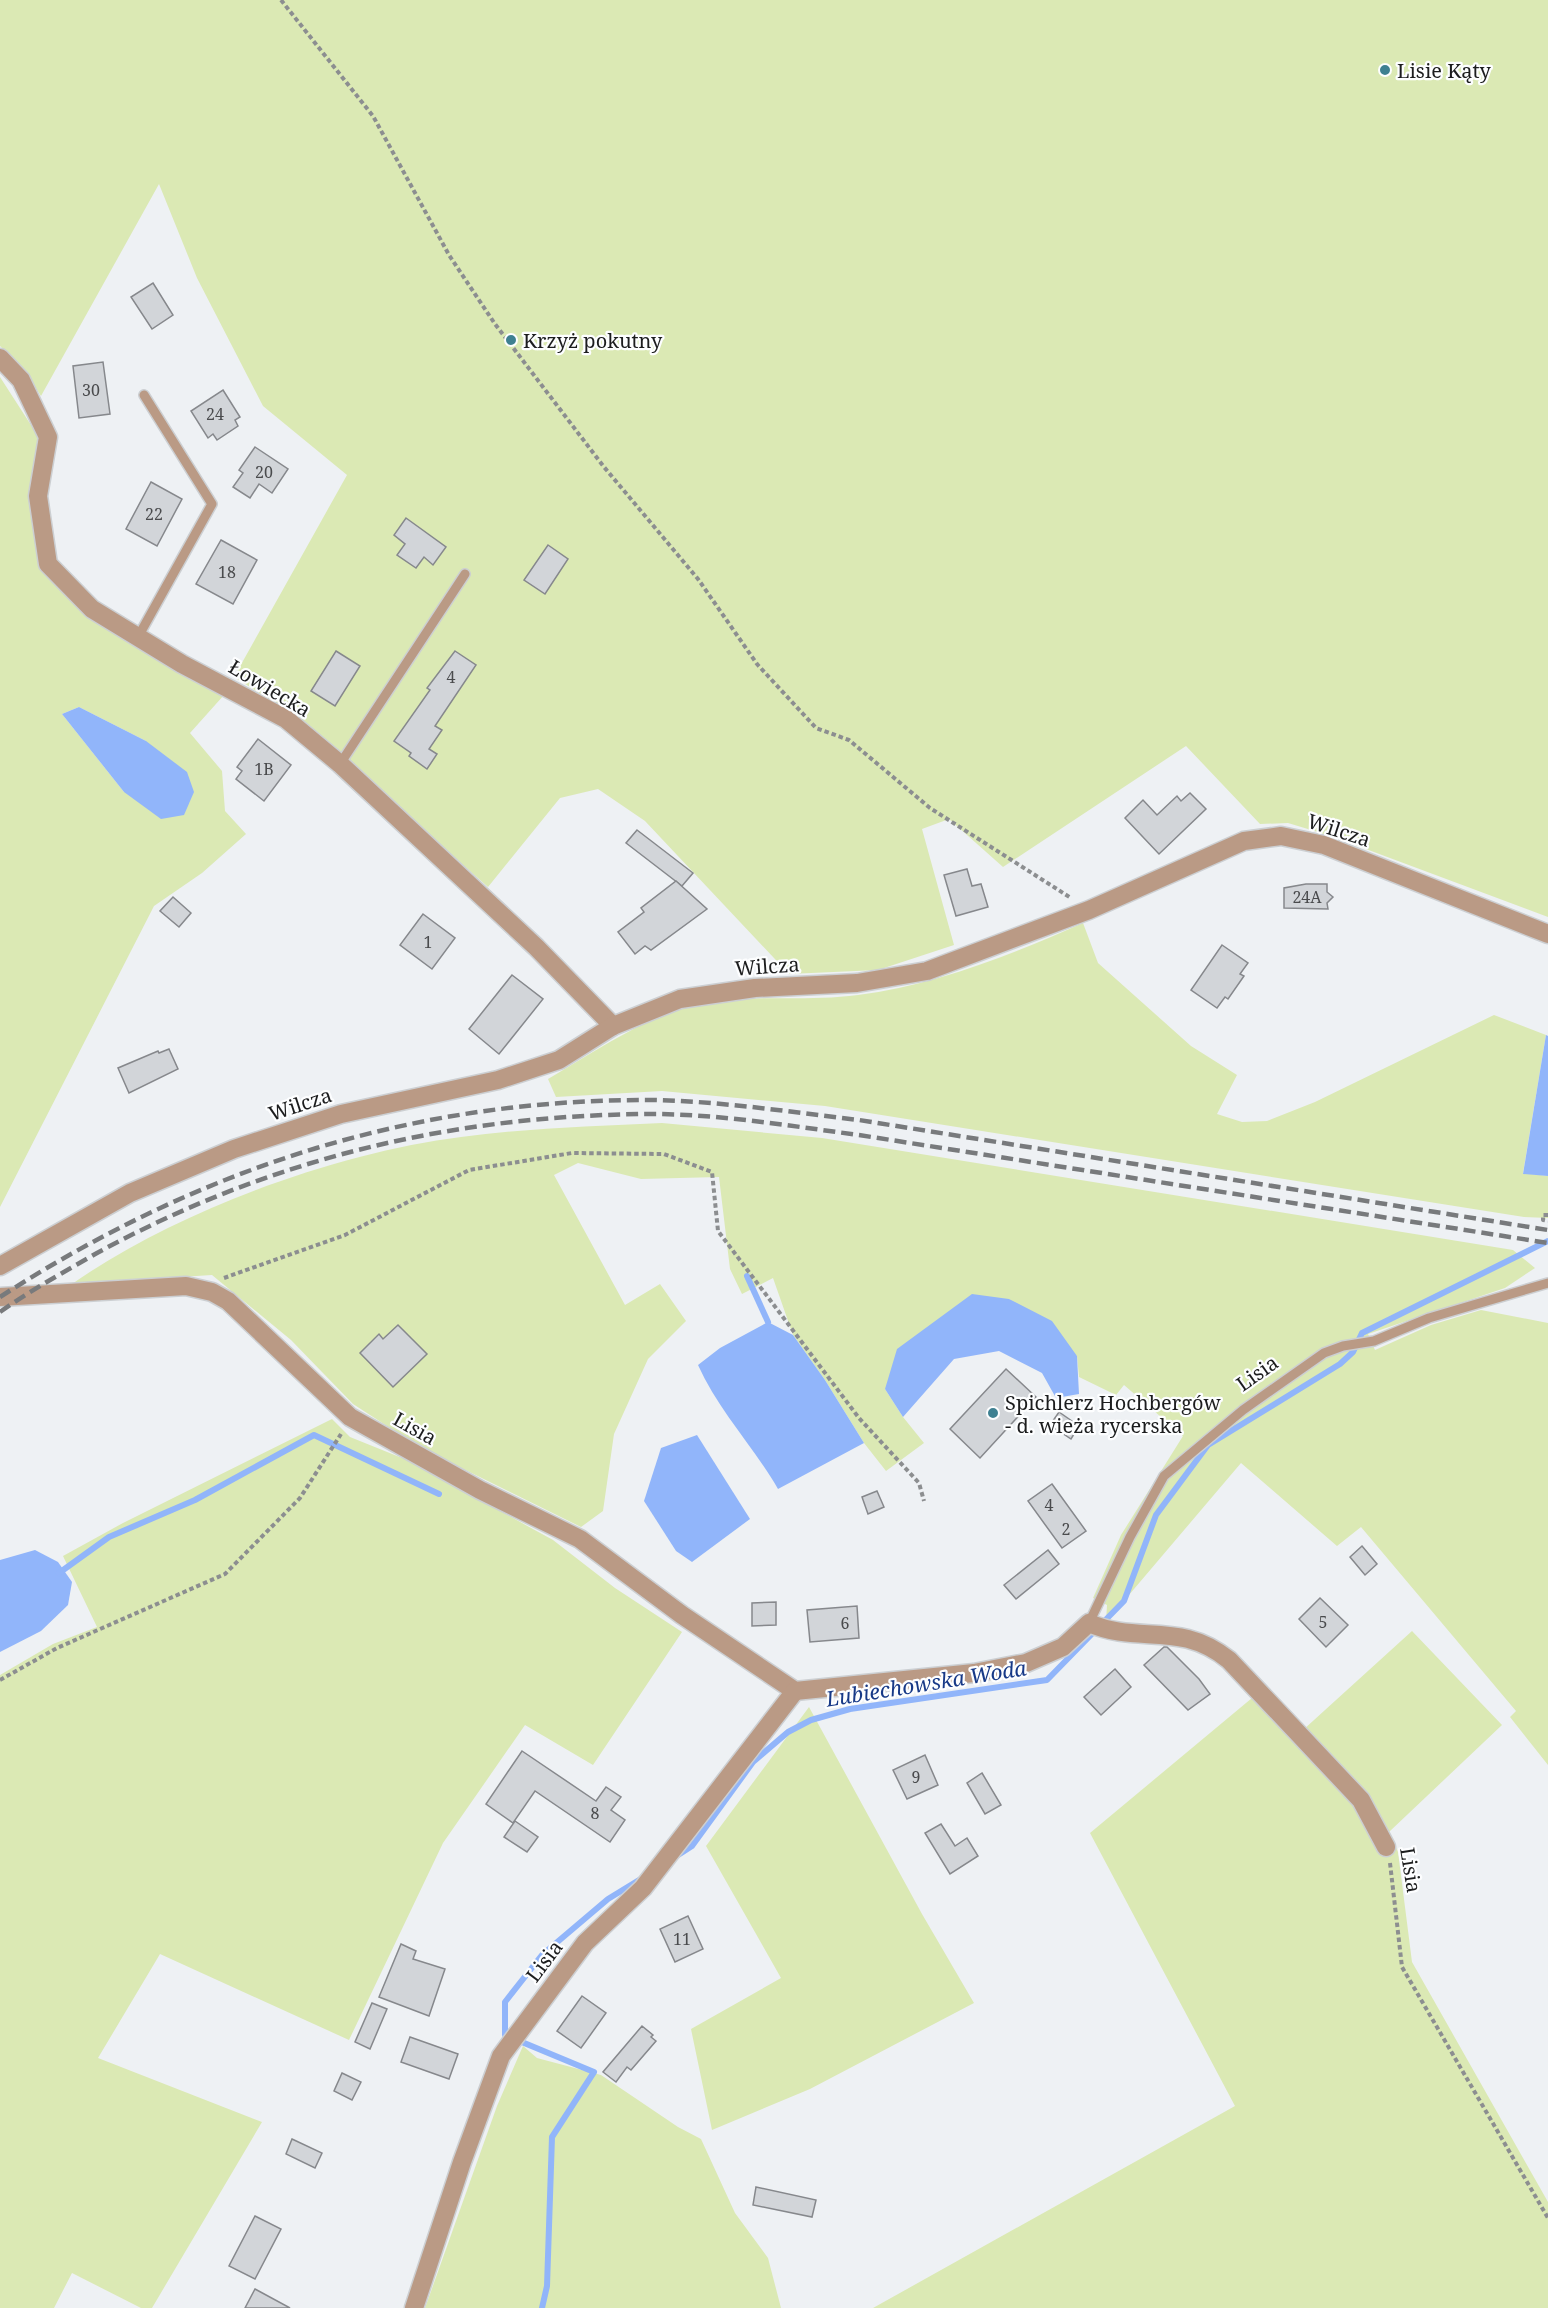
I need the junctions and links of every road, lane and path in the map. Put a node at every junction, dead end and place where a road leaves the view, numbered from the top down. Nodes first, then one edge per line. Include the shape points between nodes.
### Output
1 (280, 0) edge
2 (0, 358) edge
3 (144, 395) dead end
4 (465, 574) dead end
5 (138, 637) junction
6 (340, 764) junction
7 (1089, 910) junction
8 (1548, 934) edge
9 (613, 1026) junction
10 (1548, 1215) edge
11 (1548, 1221) edge
12 (0, 1266) edge
13 (1548, 1283) edge
14 (212, 1292) junction
15 (0, 1297) edge
16 (338, 1438) dead end
17 (924, 1501) dead end
18 (1089, 1623) junction
19 (0, 1680) edge
20 (795, 1691) junction
21 (1386, 1847) joint
22 (1548, 2218) edge
23 (414, 2308) edge

1 - 7 path via 373,116 449,255 495,324 604,467 698,579 757,664 816,728 849,740 930,808
2 - 5 street, Łowiecka via 21,380 48,437 38,496 48,564 92,609
3 - 5 lane via 212,504
4 - 6 lane
5 - 6 street, Łowiecka via 286,719
6 - 9 street, Łowiecka via 536,947
7 - 8 street, Wilcza via 1244,841 1281,836 1324,845
7 - 9 street, Wilcza via 927,971 857,983 680,999
9 - 12 street, Wilcza via 559,1060 498,1080 341,1114 234,1149 130,1193
10 - 11 path via 1543,1215 1543,1220
13 - 18 lane, Lisia via 1429,1318 1374,1341 1324,1353 1243,1410 1164,1476
14 - 15 street, Lisia via 186,1286
14 - 17 path via 222,1278 345,1235 469,1170 572,1153 664,1154 712,1172 718,1231 859,1418 919,1483
14 - 20 street, Lisia via 228,1302 350,1417 480,1490 580,1539 682,1615
16 - 19 path via 300,1498 225,1574 57,1648
18 - 20 street, Lisia via 1063,1647 1026,1663 974,1673
18 - 21 street, Lisia via 1103,1629 1172,1634 1215,1648 1361,1800
20 - 23 street, Lisia via 644,1888 585,1943 501,2056
21 - 22 path, Lisia via 1402,1968

